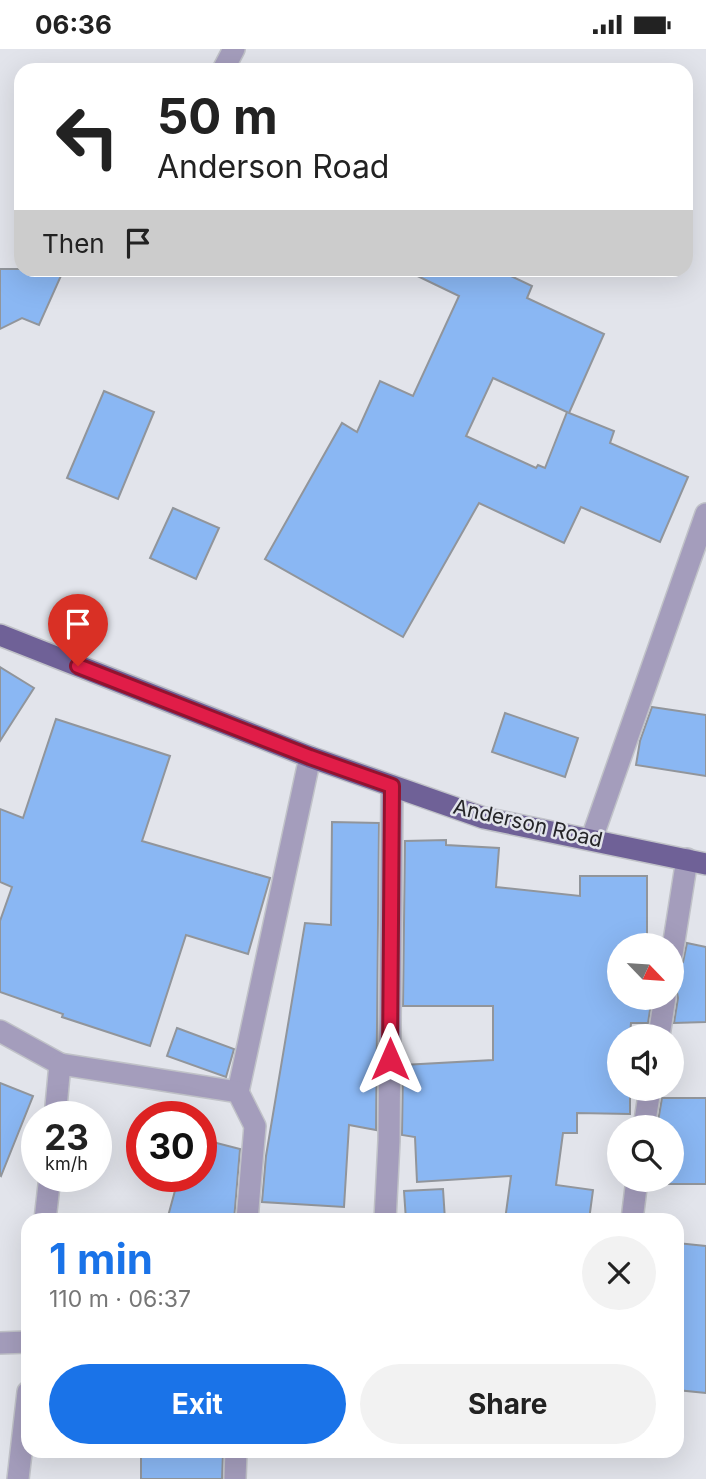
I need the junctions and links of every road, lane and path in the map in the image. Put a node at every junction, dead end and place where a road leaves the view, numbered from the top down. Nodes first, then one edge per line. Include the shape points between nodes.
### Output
1 (706, 514) edge
2 (0, 635) edge
3 (310, 757) junction
4 (392, 786) junction
5 (592, 838) junction
6 (697, 861) edge
7 (678, 933) edge
8 (0, 1031) edge
9 (60, 1064) junction
10 (238, 1092) junction
11 (57, 1101) edge
12 (49, 1192) edge
13 (635, 1192) edge
14 (47, 1213) edge
15 (248, 1213) edge
16 (385, 1213) edge
17 (633, 1213) edge
18 (21, 1342) edge
19 (0, 1343) edge
20 (21, 1453) edge
21 (236, 1458) edge
22 (18, 1479) edge
23 (235, 1479) edge

1 - 5 street
2 - 3 main road, Anderson Road
3 - 4 main road, Anderson Road
3 - 10 street
4 - 5 main road, Anderson Road via 484,818
4 - 16 street
5 - 6 main road, Anderson Road
6 - 7 street
8 - 9 street
9 - 10 street
9 - 11 street
10 - 15 street via 255,1126
12 - 14 street
13 - 17 street
18 - 19 street
20 - 22 street
21 - 23 street

